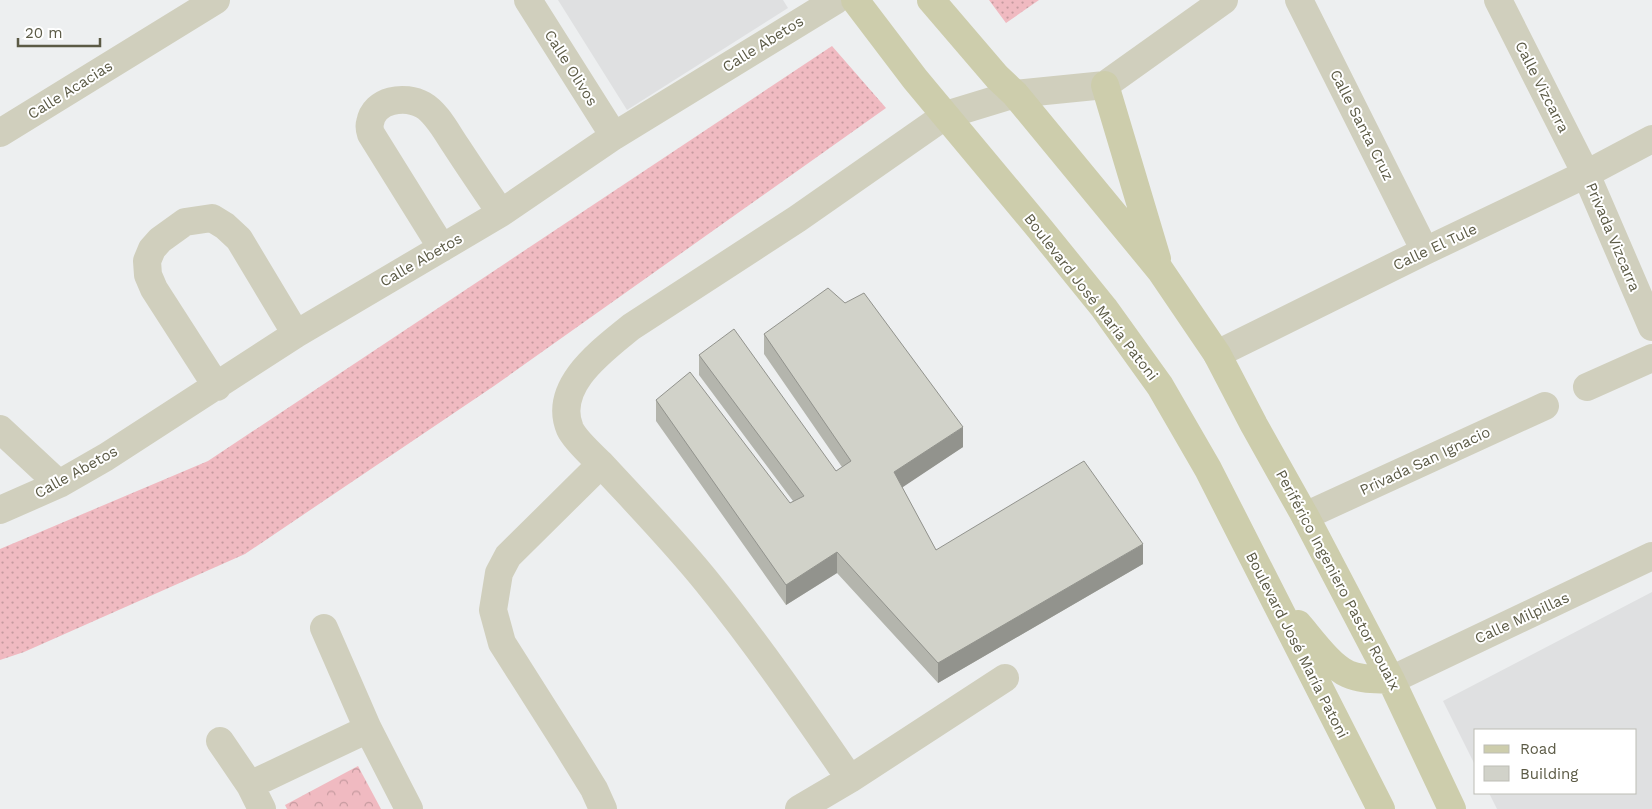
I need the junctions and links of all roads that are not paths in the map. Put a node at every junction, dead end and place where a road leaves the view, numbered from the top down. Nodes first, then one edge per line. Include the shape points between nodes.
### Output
1 (216, 0) edge
2 (528, 0) edge
3 (836, 0) edge
4 (855, 0) edge
5 (931, 0) edge
6 (1224, 0) edge
7 (1299, 0) edge
8 (1498, 0) edge
9 (802, 9) edge
10 (1104, 85) junction
11 (1015, 94) junction
12 (946, 115) junction
13 (0, 133) edge
14 (614, 136) junction
15 (1652, 139) edge
16 (1586, 174) junction
17 (501, 213) junction
18 (442, 248) junction
19 (1425, 251) junction
20 (1160, 270) junction
21 (1652, 327) edge
22 (296, 334) junction
23 (1217, 354) junction
24 (1652, 358) edge
25 (216, 387) junction
26 (1587, 387) dead end
27 (1544, 406) dead end
28 (0, 429) edge
29 (601, 464) junction
30 (59, 484) junction
31 (0, 510) edge
32 (1306, 516) junction
33 (1652, 556) edge
34 (1267, 586) junction
35 (324, 628) dead end
36 (1005, 678) dead end
37 (1391, 680) junction
38 (368, 729) junction
39 (220, 741) dead end
40 (850, 779) junction
41 (250, 785) junction
42 (1374, 806) edge
43 (262, 809) edge
44 (410, 809) edge
45 (603, 809) edge
46 (799, 809) edge
47 (1452, 809) edge

1 - 13 street, Calle Acacias
2 - 14 street, Calle Olivos
3 - 9 street, Calle Abetos
4 - 12 main road, Boulevard José María Patoni
5 - 11 main road
6 - 10 street
7 - 19 street, Calle Santa Cruz
8 - 16 street, Calle Vizcarra
9 - 14 street, Calle Abetos
10 - 11 street
10 - 20 main road
11 - 12 street
11 - 20 main road
12 - 29 street via 606,347 576,382 566,408 571,431
12 - 34 main road, Boulevard José María Patoni via 1104,308 1160,386 1208,469
14 - 17 street, Calle Abetos
15 - 16 street, Calle El Tule
16 - 19 street, Calle El Tule
16 - 21 street, Privada Vizcarra
17 - 18 street, Calle Abetos
17 - 18 street via 437,119 423,105 410,100 382,104 371,118 370,134
18 - 22 street, Calle Abetos
19 - 23 street, Calle El Tule
20 - 23 main road
22 - 25 street, Calle Abetos
22 - 25 street via 239,239 212,218 186,222 152,249 147,261 148,275
23 - 32 main road, Periférico Ingeniero Pastor Rouaix
24 - 26 street
25 - 30 street, Calle Abetos
27 - 32 street, Privada San Ignacio
28 - 30 street
29 - 40 street via 708,583
29 - 45 street via 508,556 498,573 493,610 502,643
30 - 31 street, Calle Abetos
32 - 37 main road, Periférico Ingeniero Pastor Rouaix
33 - 37 street, Calle Milpillas
34 - 37 main road via 1335,666 1357,677
34 - 42 main road, Boulevard José María Patoni
35 - 38 street
36 - 40 street
37 - 47 main road, Periférico Ingeniero Pastor Rouaix
38 - 41 street
38 - 44 street
39 - 41 street
40 - 46 street
41 - 43 street

